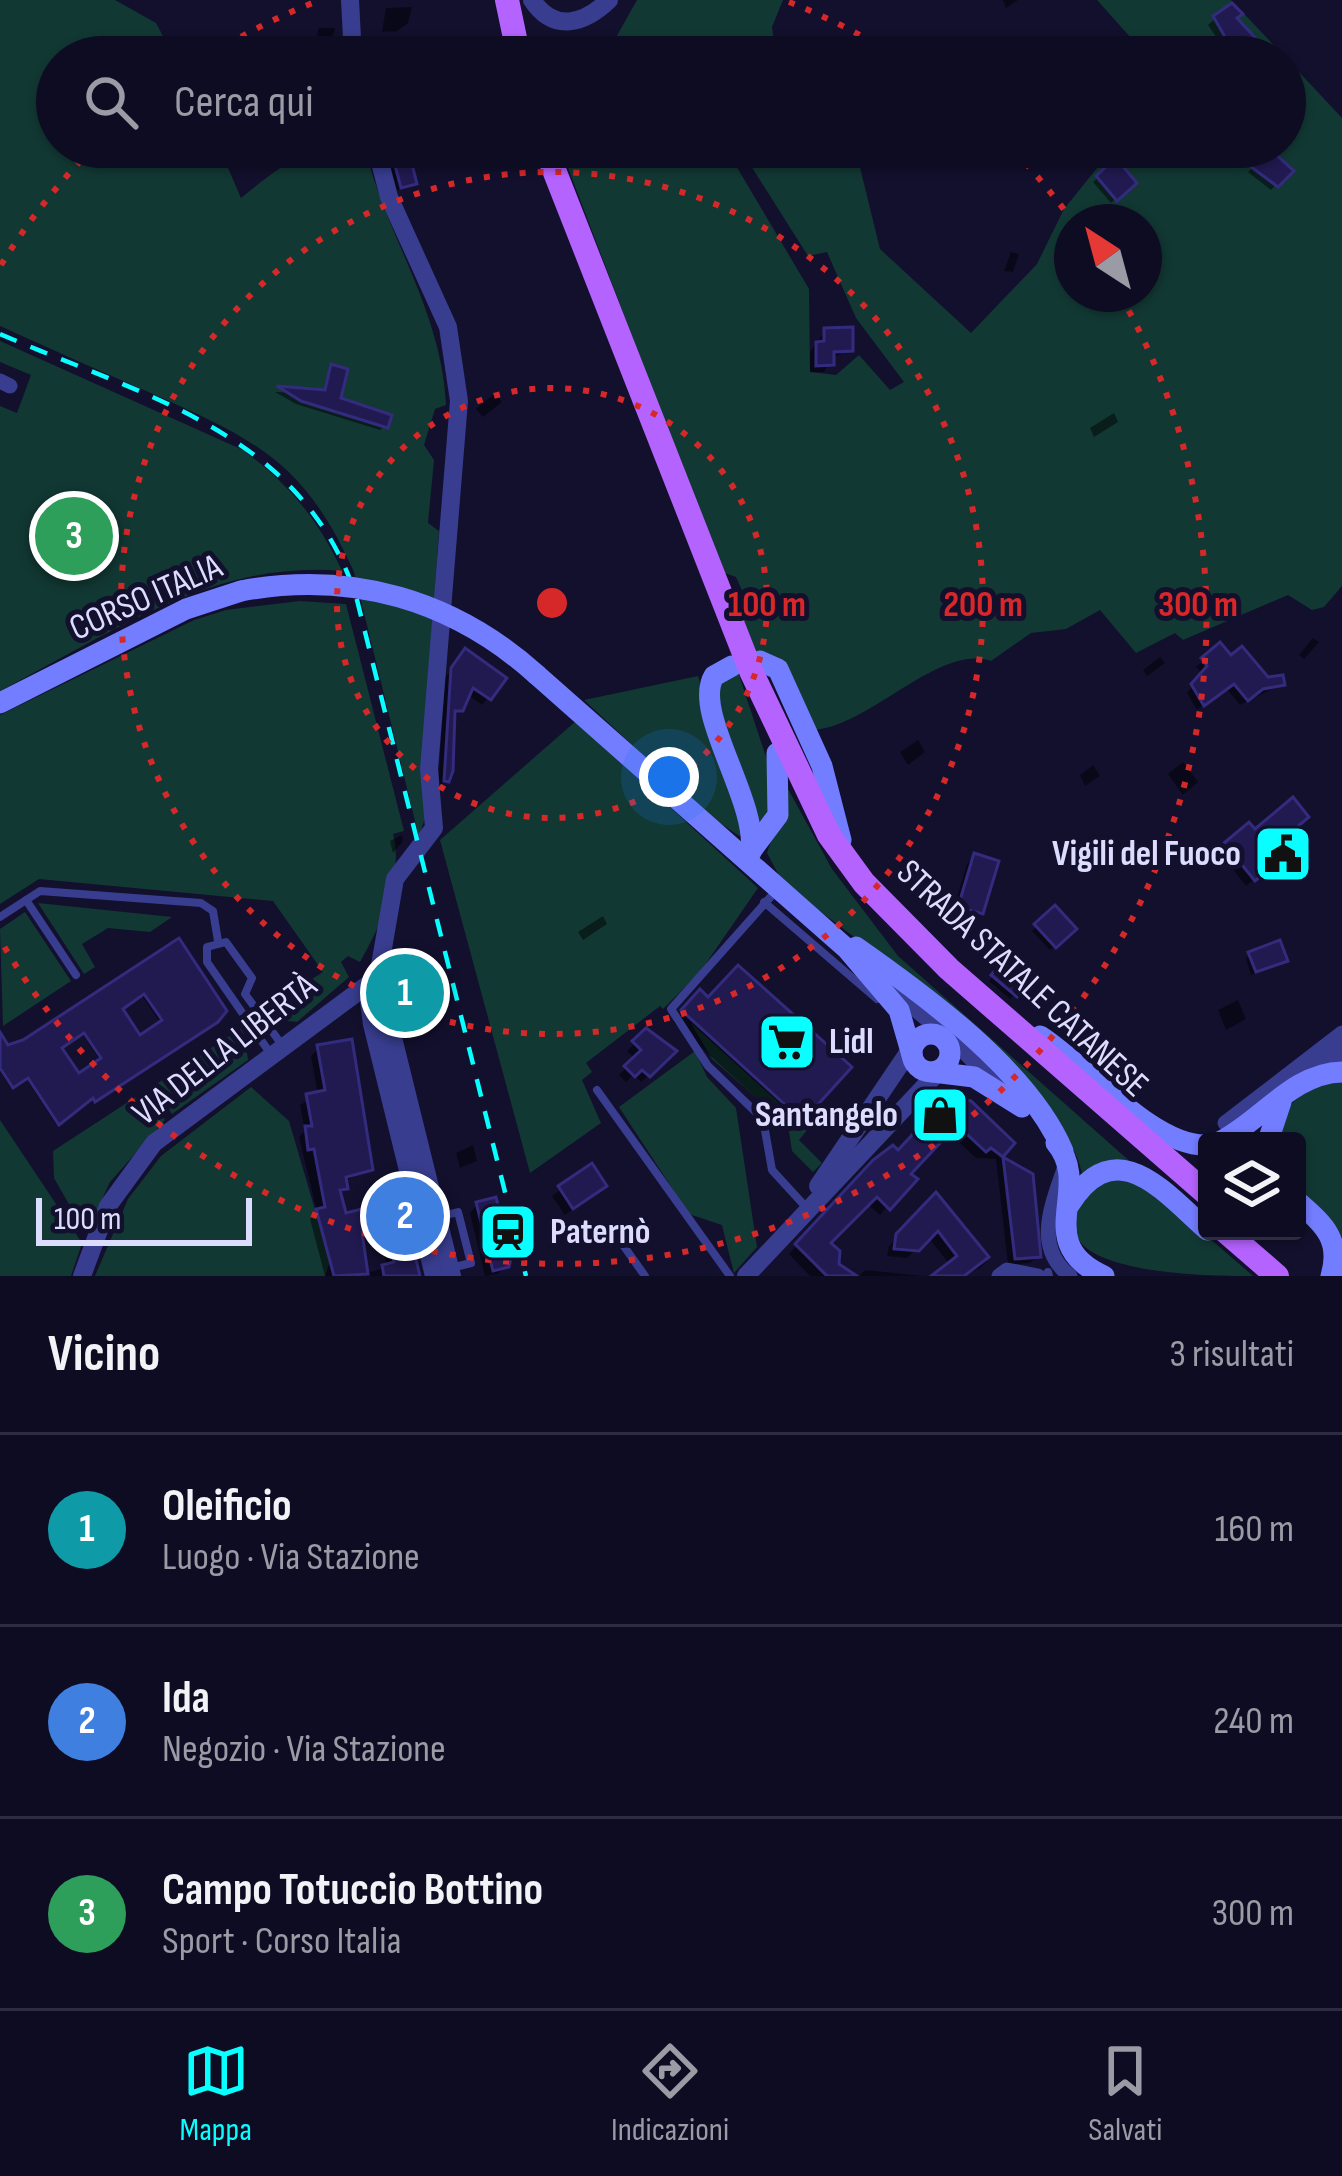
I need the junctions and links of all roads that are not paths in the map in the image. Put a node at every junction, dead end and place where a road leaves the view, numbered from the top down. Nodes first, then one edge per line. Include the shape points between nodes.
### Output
1 (350, 0) edge
2 (503, 0) edge
3 (532, 0) edge
4 (609, 0) edge
5 (352, 36) edge
6 (514, 36) edge
7 (382, 168) edge
8 (553, 168) edge
9 (748, 666) junction
10 (0, 703) edge
11 (777, 753) junction
12 (747, 856) junction
13 (777, 897) junction
14 (26, 900) junction
15 (0, 917) edge
16 (218, 941) junction
17 (847, 950) junction
18 (76, 975) dead end
19 (378, 977) junction
20 (995, 1008) junction
21 (1342, 1033) edge
22 (911, 1041) junction
23 (946, 1041) junction
24 (277, 1050) junction
25 (1342, 1051) edge
26 (937, 1071) junction
27 (1342, 1072) edge
28 (597, 1090) dead end
29 (1293, 1090) junction
30 (1015, 1101) junction
31 (1223, 1132) edge
32 (1269, 1132) edge
33 (1198, 1144) edge
34 (1065, 1156) junction
35 (1198, 1186) edge
36 (804, 1204) junction
37 (1198, 1207) edge
38 (1065, 1210) junction
39 (1306, 1210) edge
40 (1198, 1221) edge
41 (611, 1228) dead end
42 (1219, 1240) edge
43 (1235, 1240) edge
44 (1259, 1240) edge
45 (768, 1252) junction
46 (442, 1273) edge
47 (1051, 1274) edge
48 (82, 1276) edge
49 (645, 1276) edge
50 (730, 1276) edge
51 (746, 1276) edge
52 (999, 1276) edge
53 (1105, 1276) edge
54 (1273, 1276) edge
55 (1300, 1276) edge
56 (1331, 1276) edge

1 - 5 street
2 - 6 main road
3 - 4 street via 565,23
7 - 19 street via 448,328 459,401 429,769 435,822 393,885
8 - 9 main road
9 - 11 main road, STRADA STATALE CATANESE
9 - 12 main road via 714,676 710,697 752,819
9 - 20 main road, STRADA STATALE CATANESE via 839,850
10 - 12 main road, CORSO ITALIA, bridge via 186,609 242,591 315,583 412,599 479,630
11 - 12 main road via 778,814
11 - 37 main road, STRADA STATALE CATANESE via 826,846 904,948
12 - 13 main road, CORSO ITALIA
13 - 17 main road, CORSO ITALIA
13 - 22 lane
13 - 34 main road via 953,1020 1046,1120
13 - 36 lane via 671,1009 708,1066 763,1119 772,1170
14 - 15 lane
14 - 16 lane via 40,891 201,903 213,911
14 - 18 lane
16 - 24 lane via 252,978 245,994
16 - 24 lane via 207,947 207,962
17 - 22 main road, CORSO ITALIA
17 - 23 street
19 - 24 street, VIA DELLA LIBERTÀ
19 - 46 street
20 - 33 main road via 1156,1128
20 - 35 main road, STRADA STATALE CATANESE
21 - 31 street
22 - 23 main road via 930,1034
22 - 26 main road via 919,1068
22 - 36 street via 862,1127
23 - 26 main road via 949,1059
23 - 30 street
24 - 48 street, VIA DELLA LIBERTÀ via 139,1159 108,1207
25 - 29 street
26 - 30 main road via 974,1077
26 - 45 street
27 - 29 main road via 1324,1072
28 - 50 lane
29 - 31 main road
29 - 32 main road
30 - 34 main road
34 - 38 main road
34 - 47 street via 1048,1215
36 - 45 street
38 - 40 main road via 1093,1177 1123,1169 1150,1180
38 - 53 main road via 1072,1251
39 - 56 main road via 1334,1238
41 - 49 lane
42 - 54 main road via 1251,1269
43 - 54 main road
44 - 55 main road
45 - 51 street
47 - 52 street

